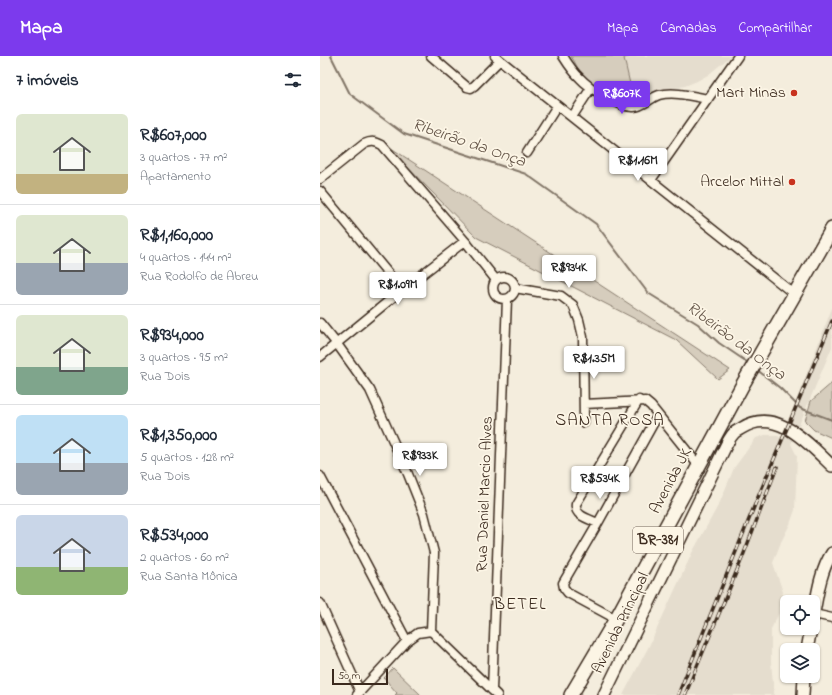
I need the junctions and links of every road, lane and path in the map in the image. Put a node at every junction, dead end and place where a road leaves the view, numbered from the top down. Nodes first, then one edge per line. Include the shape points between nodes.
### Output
1 (431, 56) edge
2 (563, 56) edge
3 (738, 56) edge
4 (498, 58) edge
5 (591, 88) junction
6 (708, 99) junction
7 (557, 106) junction
8 (572, 117) junction
9 (526, 154) dead end
10 (320, 179) edge
11 (651, 180) junction
12 (320, 191) edge
13 (832, 229) edge
14 (465, 240) junction
15 (496, 280) junction
16 (515, 288) junction
17 (402, 290) junction
18 (794, 294) junction
19 (507, 299) junction
20 (320, 323) edge
21 (337, 344) junction
22 (320, 357) edge
23 (639, 400) junction
24 (584, 404) junction
25 (658, 415) junction
26 (584, 423) dead end
27 (699, 466) junction
28 (832, 466) edge
29 (320, 476) edge
30 (598, 523) junction
31 (832, 553) edge
32 (818, 595) edge
33 (320, 603) edge
34 (820, 617) edge
35 (616, 618) junction
36 (832, 618) edge
37 (431, 631) junction
38 (406, 641) junction
39 (804, 683) edge
40 (494, 692) edge
41 (359, 693) edge
42 (571, 695) edge
43 (604, 695) edge
44 (803, 695) edge

1 - 4 street via 471,88
2 - 5 street via 580,79
3 - 6 street
4 - 7 street
5 - 6 street via 620,104 633,107 664,94
5 - 8 street
6 - 11 street
7 - 8 street
7 - 9 street
8 - 11 street
10 - 14 street via 364,144 377,142
11 - 18 street
12 - 17 street
13 - 18 main road, BR-381
14 - 15 street
14 - 17 street
15 - 16 street via 507,277 513,281
15 - 19 street via 493,287 495,294 501,299
16 - 19 street via 513,295
16 - 24 street via 561,296 573,305 583,337
17 - 21 street
18 - 27 main road, Avenida JK / BR-381
19 - 40 street, Rua Daniel Marcio Alves
20 - 21 street
21 - 22 street
21 - 37 street via 370,390 424,514 434,554
23 - 24 street
23 - 25 street via 645,401
23 - 30 street via 576,504 578,514
24 - 26 street
25 - 27 street
25 - 30 street
27 - 35 main road, Avenida JK / BR-381
28 - 43 street, Avenida Principal via 804,439 775,422 758,421 734,433
29 - 38 street
30 - 35 street via 563,583 568,593
31 - 32 street
33 - 41 street
34 - 36 street
35 - 42 main road, Avenida JK / BR-381
37 - 38 street via 418,633
37 - 40 street
38 - 41 street
39 - 44 street

